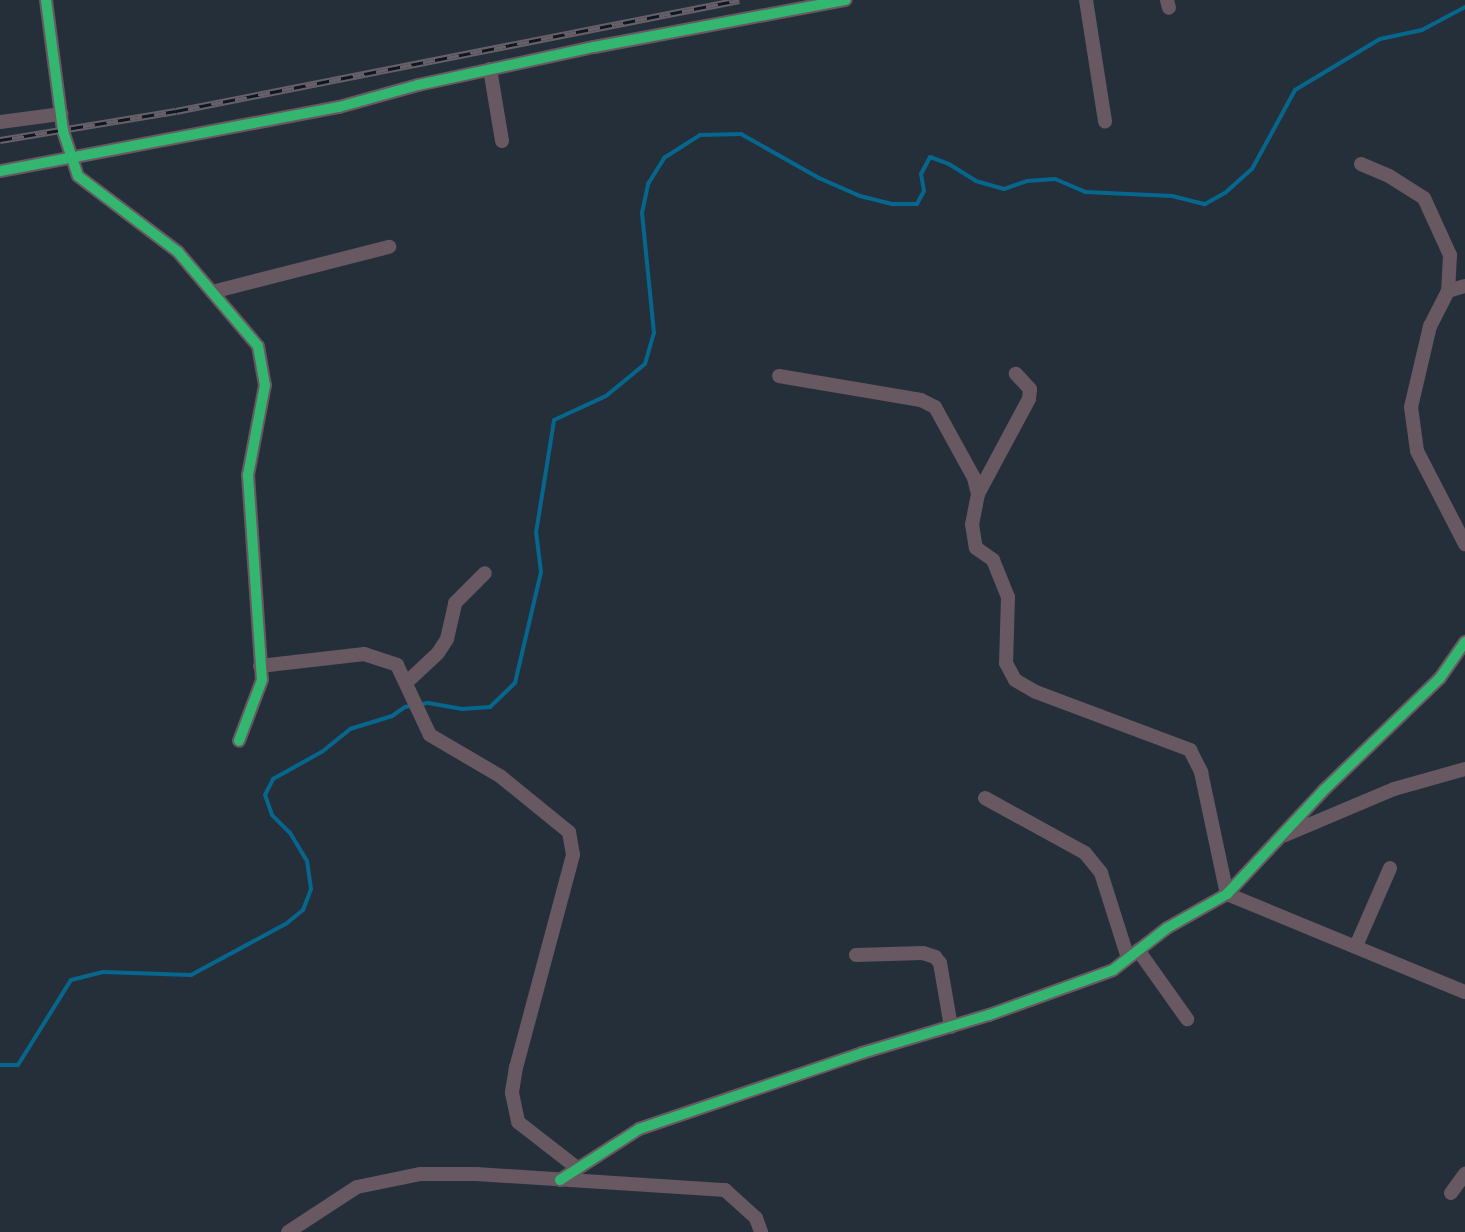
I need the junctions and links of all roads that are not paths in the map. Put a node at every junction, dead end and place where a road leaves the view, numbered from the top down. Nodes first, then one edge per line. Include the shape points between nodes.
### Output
1 (46, 0) edge
2 (846, 0) edge
3 (1086, 0) edge
4 (490, 69) junction
5 (61, 114) junction
6 (0, 122) edge
7 (1105, 122) dead end
8 (502, 141) dead end
9 (72, 160) junction
10 (1361, 164) dead end
11 (0, 171) edge
12 (389, 247) dead end
13 (1465, 286) edge
14 (1448, 291) junction
15 (212, 292) junction
16 (1016, 374) dead end
17 (779, 376) dead end
18 (978, 494) junction
19 (1465, 544) edge
20 (485, 573) dead end
21 (1465, 642) edge
22 (260, 666) junction
23 (407, 682) junction
24 (239, 741) dead end
25 (1465, 769) edge
26 (985, 798) dead end
27 (1281, 837) junction
28 (1390, 868) dead end
29 (1227, 894) junction
30 (1356, 946) junction
31 (1133, 954) junction
32 (856, 955) dead end
33 (1465, 992) edge
34 (1187, 1019) dead end
35 (951, 1027) junction
36 (577, 1168) junction
37 (1465, 1174) edge
38 (560, 1180) junction
39 (1451, 1193) dead end
40 (288, 1232) edge
41 (761, 1232) edge

1 - 5 street
2 - 4 street
3 - 7 street
4 - 8 street
4 - 9 street via 339,107 127,144
5 - 6 street
5 - 9 street
9 - 11 street
9 - 15 street via 78,176 178,252
10 - 14 street via 1424,198 1450,255
12 - 15 street
13 - 14 street
14 - 19 street via 1430,326 1411,407 1417,451
15 - 22 street via 258,346 265,385 248,475
16 - 18 street via 1030,389 1029,399
17 - 18 street via 921,400 935,407
18 - 29 street via 972,524 976,548 993,560 1008,597 1006,663 1015,680 1190,750 1201,772
20 - 23 street via 455,603 447,639 438,653
21 - 27 street via 1440,678
22 - 23 street via 364,654 397,665
22 - 24 street via 262,680
23 - 36 street via 430,735 500,776 569,832 573,855 512,1093 518,1122
25 - 27 street via 1394,789
26 - 31 street via 1085,853 1101,873
27 - 29 street
28 - 30 street
29 - 30 street
29 - 31 street
30 - 33 street
31 - 34 street
31 - 35 street via 1113,970
32 - 35 street via 935,957
35 - 36 street via 639,1129
36 - 38 street
37 - 39 street
38 - 40 street via 420,1174 357,1187
38 - 41 street via 725,1190 756,1218

